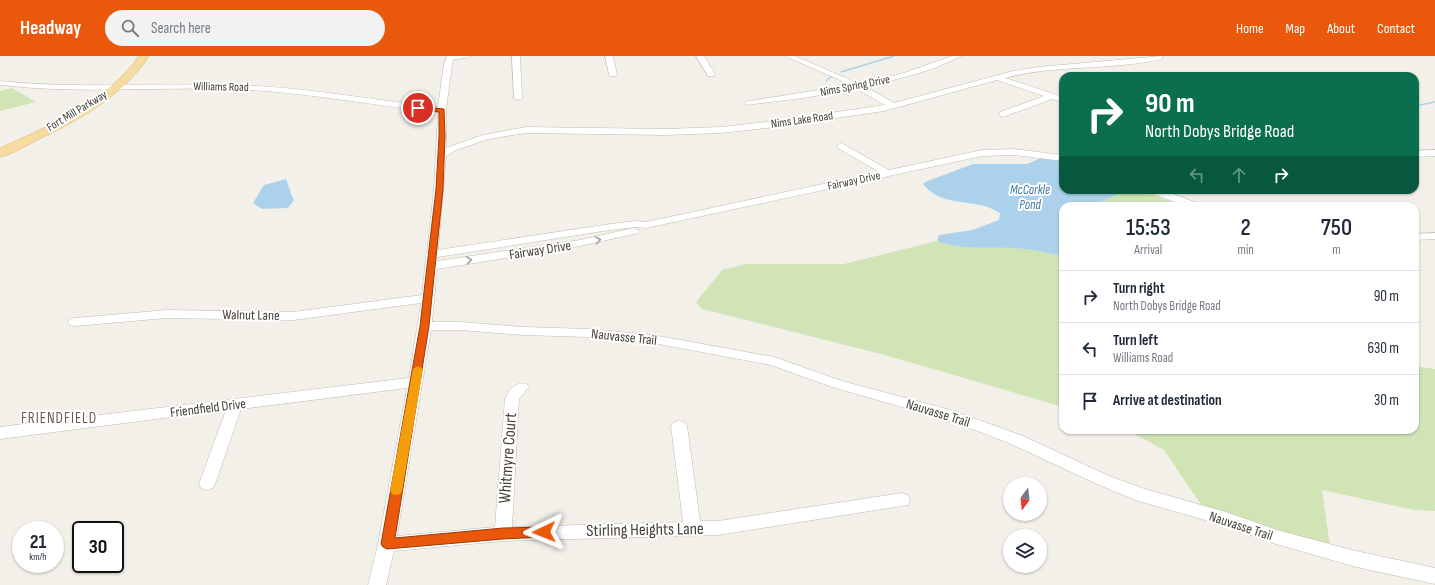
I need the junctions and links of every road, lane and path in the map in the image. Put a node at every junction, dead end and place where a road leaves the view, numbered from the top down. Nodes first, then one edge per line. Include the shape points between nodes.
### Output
1 (144, 56) edge
2 (451, 56) edge
3 (467, 56) edge
4 (516, 56) edge
5 (609, 56) edge
6 (700, 56) edge
7 (789, 56) edge
8 (958, 56) edge
9 (1161, 56) edge
10 (812, 57) dead end
11 (799, 60) junction
12 (613, 74) dead end
13 (710, 74) dead end
14 (996, 77) junction
15 (0, 83) edge
16 (858, 87) junction
17 (115, 88) junction
18 (1053, 96) junction
19 (518, 98) dead end
20 (1059, 98) edge
21 (749, 103) dead end
22 (893, 106) junction
23 (442, 110) junction
24 (1003, 114) dead end
25 (841, 146) dead end
26 (0, 153) edge
27 (1435, 153) edge
28 (1419, 154) edge
29 (441, 155) junction
30 (1059, 158) edge
31 (887, 173) junction
32 (1163, 194) edge
33 (1185, 202) edge
34 (1435, 236) edge
35 (1419, 237) edge
36 (431, 260) junction
37 (427, 298) junction
38 (75, 322) dead end
39 (425, 326) junction
40 (416, 382) junction
41 (522, 386) dead end
42 (234, 405) junction
43 (679, 426) dead end
44 (0, 433) edge
45 (207, 484) dead end
46 (902, 500) dead end
47 (692, 528) junction
48 (503, 534) junction
49 (387, 544) junction
50 (1435, 576) edge
51 (377, 585) edge

1 - 17 main road, Fort Mill Parkway via 142,62
2 - 3 street
2 - 23 street
4 - 19 street
5 - 12 street
6 - 13 street
7 - 11 street
8 - 16 street, Nims Spring Drive via 913,74
9 - 14 street, Nims Lake Road via 1140,61 1039,69
10 - 11 street
11 - 16 street via 833,73
14 - 18 street
14 - 22 street, Nims Lake Road
15 - 17 street, Williams Road via 60,89
16 - 21 street, Nims Spring Drive
16 - 22 street
17 - 23 street, Williams Road via 257,88
17 - 26 main road, Fort Mill Parkway via 89,107
18 - 20 street
18 - 24 street
22 - 29 street, Nims Lake Road via 721,130 520,131 486,137 453,148
23 - 29 street
25 - 31 street
27 - 28 street
29 - 36 street
30 - 31 street, Fairway Drive via 1014,152 982,153
31 - 36 street, Fairway Drive via 646,225 604,239
32 - 33 street
34 - 35 street
36 - 37 street
37 - 38 street, Walnut Lane via 293,316 167,314
37 - 39 street
39 - 40 street
39 - 50 street, Nauvasse Trail via 589,333 653,339 774,362 837,384 942,413 988,429 1141,495 1229,520 1276,537 1356,559
40 - 42 street, Friendfield Drive
40 - 49 street
41 - 48 street, Whitmyre Court via 512,398
42 - 44 street, Friendfield Drive
42 - 45 street
43 - 47 street
46 - 47 street, Stirling Heights Lane via 726,527
47 - 48 street, Stirling Heights Lane
48 - 49 street, Stirling Heights Lane
49 - 51 street

